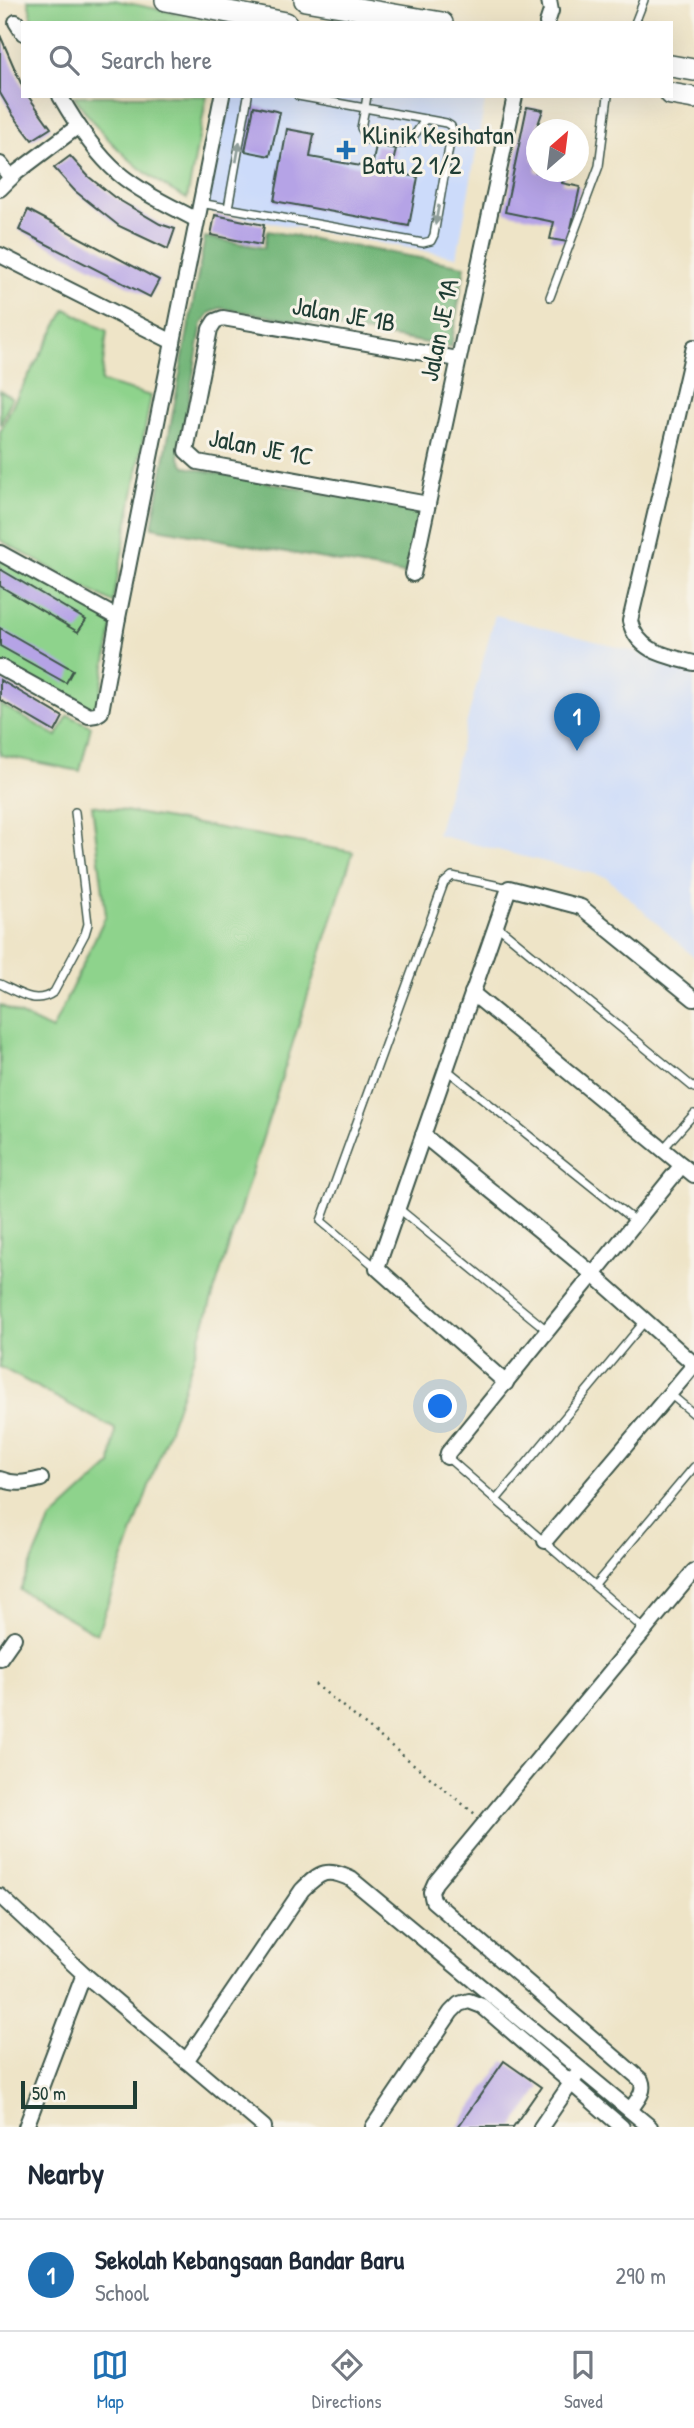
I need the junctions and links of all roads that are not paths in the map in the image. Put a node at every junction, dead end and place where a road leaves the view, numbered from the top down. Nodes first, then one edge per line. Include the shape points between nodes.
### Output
1 (166, 0) edge
2 (305, 0) edge
3 (549, 0) edge
4 (644, 0) edge
5 (237, 19) edge
6 (262, 21) edge
7 (430, 21) edge
8 (548, 21) edge
9 (636, 21) edge
10 (673, 66) edge
11 (694, 70) edge
12 (673, 94) edge
13 (61, 98) edge
14 (222, 98) edge
15 (248, 98) edge
16 (309, 98) edge
17 (367, 98) edge
18 (515, 98) edge
19 (608, 98) edge
20 (694, 98) edge
21 (365, 108) junction
22 (425, 119) junction
23 (77, 127) junction
24 (0, 164) edge
25 (11, 178) junction
26 (0, 189) edge
27 (200, 203) junction
28 (228, 208) junction
29 (197, 220) junction
30 (0, 255) edge
31 (550, 297) dead end
32 (223, 317) joint
33 (173, 342) junction
34 (694, 347) edge
35 (458, 359) junction
36 (688, 397) edge
37 (428, 504) junction
38 (0, 553) edge
39 (413, 574) dead end
40 (118, 618) junction
41 (694, 663) edge
42 (0, 667) edge
43 (75, 812) dead end
44 (509, 888) junction
45 (496, 925) junction
46 (0, 984) edge
47 (472, 993) junction
48 (694, 999) edge
49 (446, 1069) junction
50 (694, 1088) edge
51 (694, 1114) edge
52 (423, 1135) junction
53 (663, 1149) junction
54 (682, 1165) junction
55 (694, 1175) edge
56 (398, 1208) junction
57 (636, 1222) junction
58 (377, 1268) junction
59 (594, 1275) junction
60 (646, 1321) junction
61 (548, 1331) junction
62 (694, 1364) edge
63 (506, 1383) junction
64 (670, 1394) junction
65 (694, 1414) edge
66 (447, 1457) joint
67 (694, 1467) edge
68 (0, 1479) edge
69 (41, 1479) dead end
70 (496, 1500) junction
71 (545, 1541) junction
72 (694, 1571) edge
73 (595, 1585) junction
74 (645, 1630) junction
75 (15, 1638) dead end
76 (0, 1658) edge
77 (0, 1896) edge
78 (84, 1974) junction
79 (186, 2061) junction
80 (581, 2070) junction
81 (571, 2084) junction
82 (630, 2110) junction
83 (32, 2124) edge
84 (264, 2127) edge
85 (373, 2127) edge
86 (541, 2127) edge
87 (622, 2127) edge
88 (650, 2127) edge

1 - 5 main road
2 - 7 main road
3 - 8 street
4 - 9 lane
5 - 6 main road
10 - 11 main road
12 - 20 main road
13 - 23 street
14 - 27 street
28 -> 15 lane
16 - 21 lane
17 - 21 lane
18 - 35 street, Jalan JE 1A
19 - 31 lane via 600,166
21 - 22 lane
21 - 22 lane via 361,128 368,140 404,144 414,138
22 -> 28 lane via 446,123 452,130 431,241
23 - 25 street
23 - 29 street via 118,173
24 - 25 street
25 - 26 street
27 - 28 lane
27 - 29 street
29 - 33 street
30 - 33 street
32 - 35 street, Jalan JE 1B
32 - 37 street, Jalan JE 1C via 209,329 186,451 191,458
33 - 40 street
34 - 36 street
35 - 37 street, Jalan JE 1A
36 - 41 street via 630,621 646,647
37 - 39 street, Jalan JE 1A
38 - 40 street
40 - 42 street via 101,712 96,715 89,716
43 - 46 lane via 88,924 85,934 54,992 46,998 32,998
44 - 45 street
44 - 48 street via 581,906
44 - 58 lane via 452,876 444,883 321,1221
45 - 47 street
45 - 50 lane
47 - 49 street
47 - 53 street
49 - 52 street
49 - 57 lane
51 - 53 lane
52 - 56 street
52 - 59 street
53 - 54 street
54 - 55 street
54 - 57 street
56 - 58 street
56 - 61 lane
57 - 59 street
58 - 63 street
59 - 60 street
59 - 61 street
60 - 62 street
60 - 70 lane
61 - 63 street
62 - 64 street
63 - 66 street
64 - 65 lane
64 - 71 street
66 - 70 lane
67 - 73 lane
68 - 69 street via 11,1484
70 - 71 lane
71 - 73 lane
72 - 74 street
73 - 74 lane
74 - 82 street via 431,1892 433,1901 640,2080 642,2094
75 - 76 street
77 - 78 street
78 - 79 street
78 - 83 street
79 - 80 street via 302,1890 327,1872 351,1880
79 - 84 street
80 - 81 street
80 - 82 street
81 - 85 street via 482,2006 469,2001 451,2012
81 - 86 street
81 - 87 street
82 - 88 street

